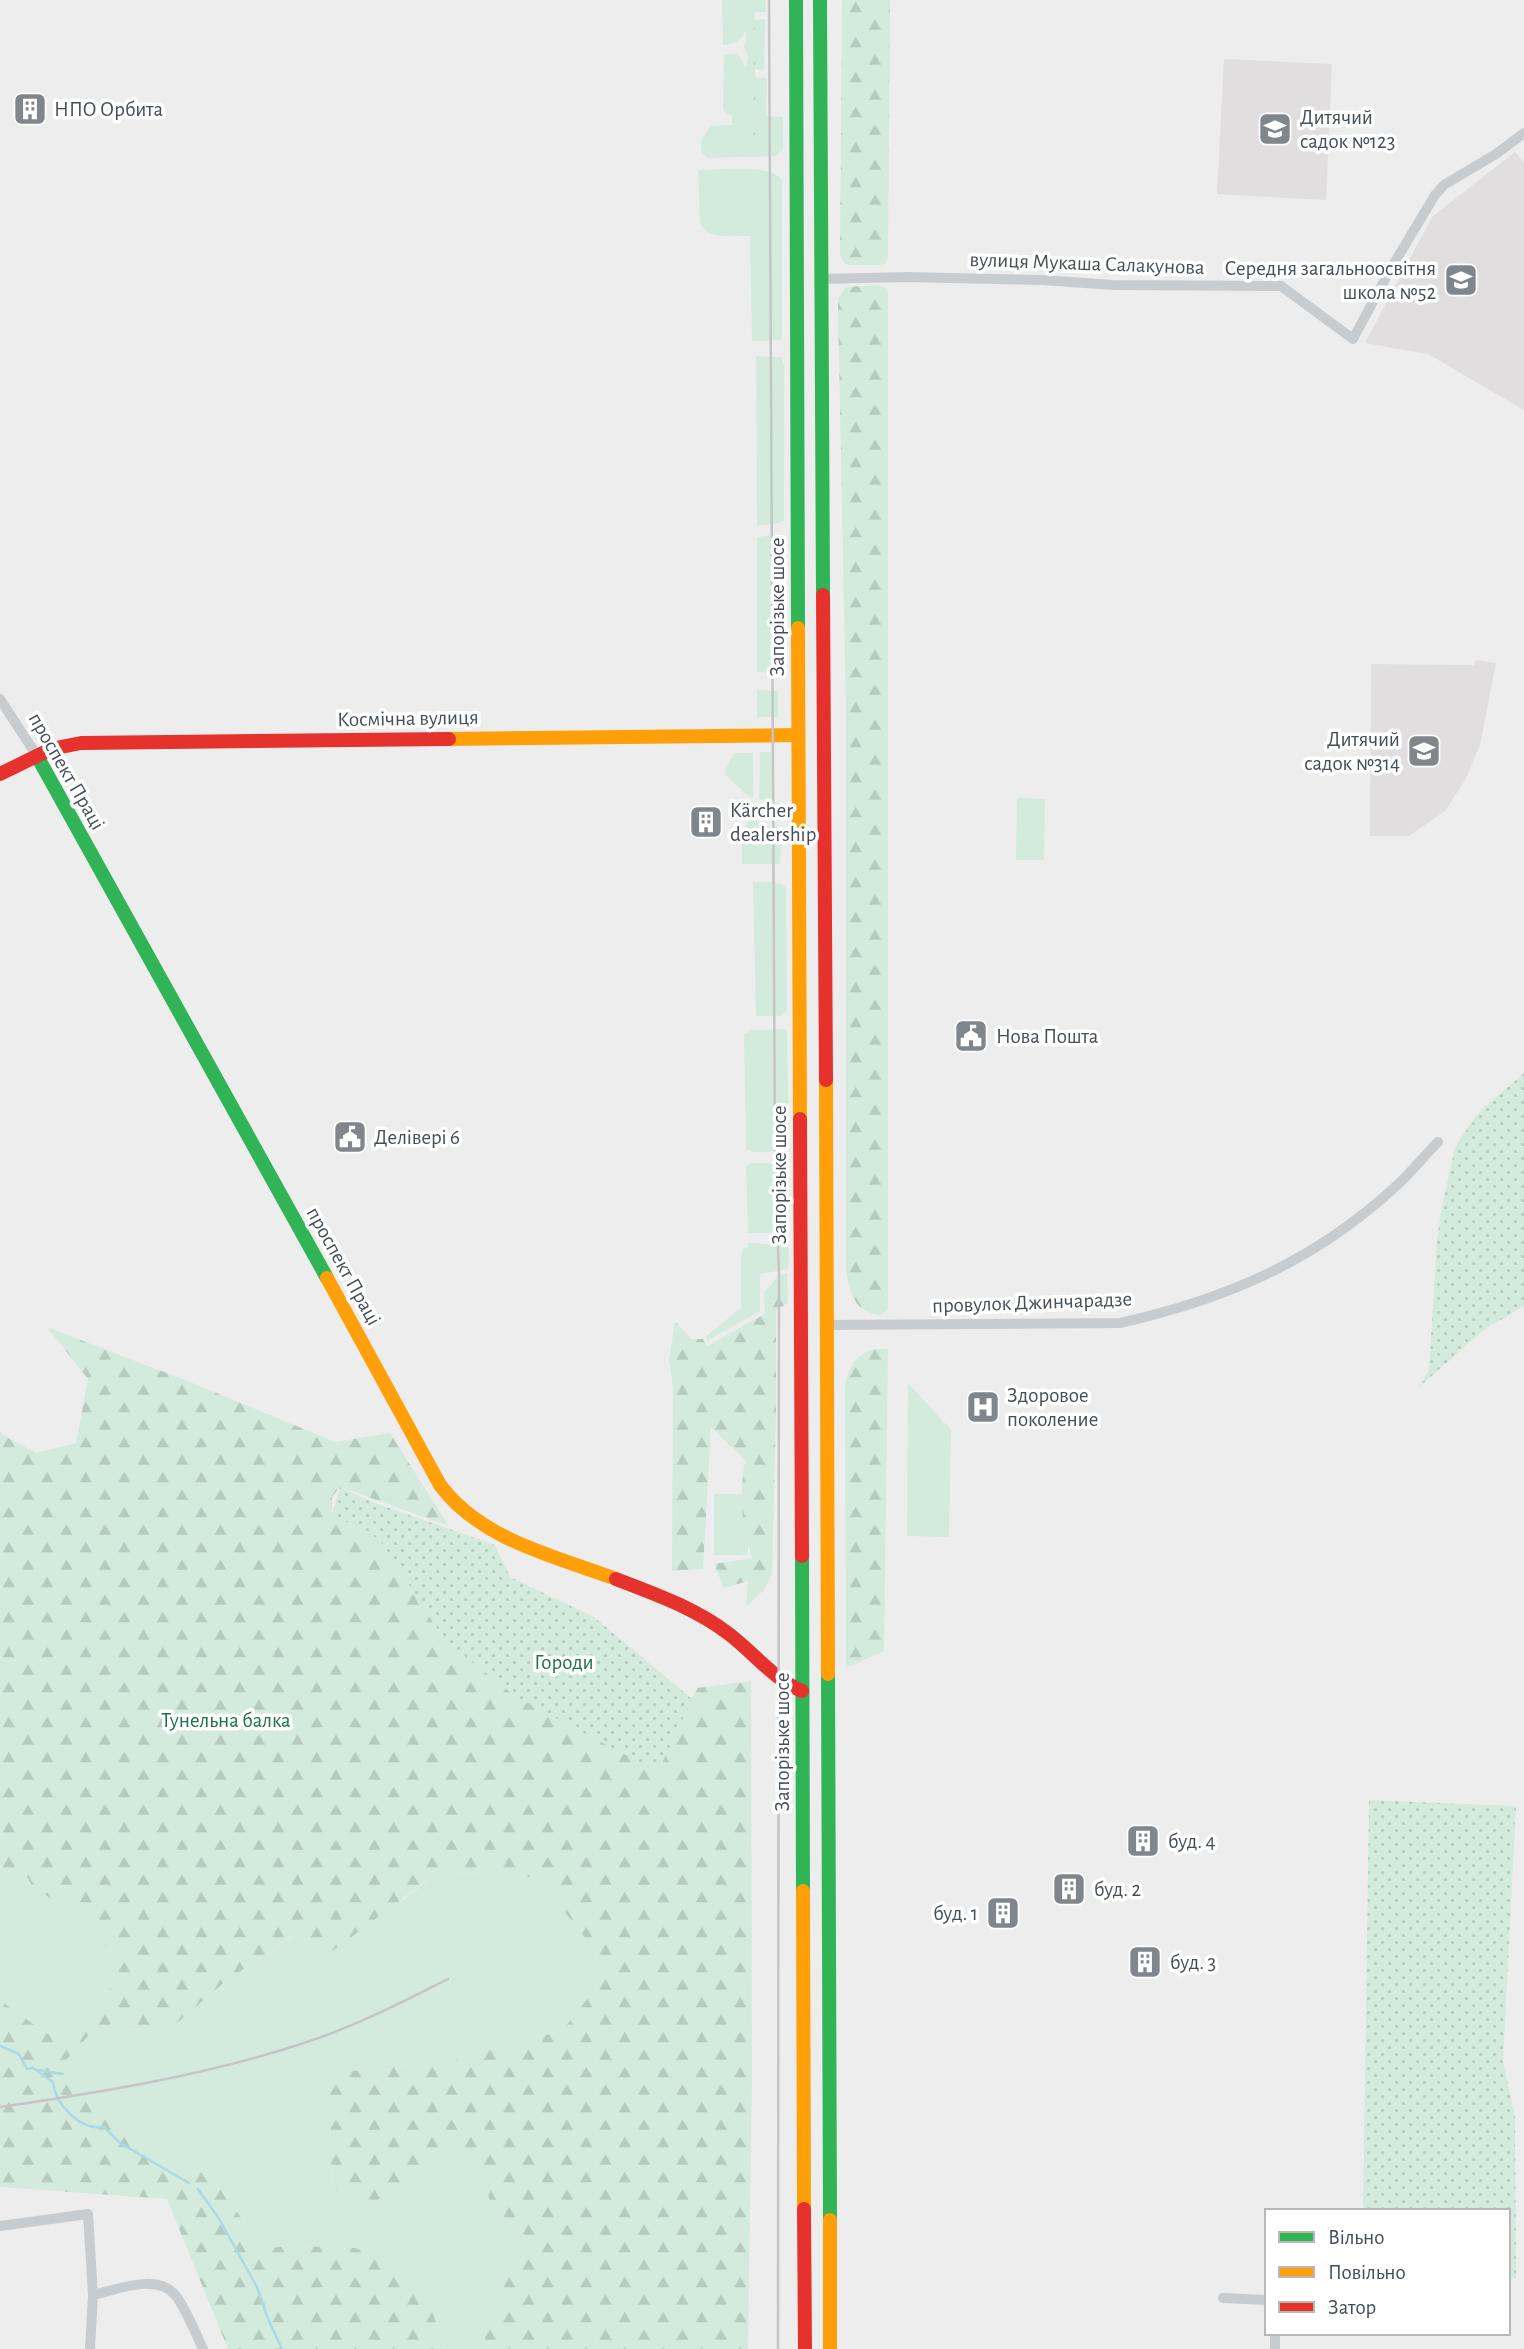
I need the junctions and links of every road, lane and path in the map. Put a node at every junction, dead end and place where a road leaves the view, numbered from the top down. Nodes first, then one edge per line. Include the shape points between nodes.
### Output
1 (796, 0) edge
2 (820, 0) edge
3 (1524, 132) edge
4 (822, 279) junction
5 (0, 699) edge
6 (823, 734) junction
7 (797, 735) junction
8 (37, 756) junction
9 (0, 774) edge
10 (1438, 1142) dead end
11 (801, 1325) junction
12 (825, 1325) junction
13 (828, 1690) junction
14 (802, 1691) junction
15 (0, 2226) edge
16 (93, 2295) junction
17 (1223, 2298) dead end
18 (1265, 2300) edge
19 (90, 2349) edge
20 (203, 2349) edge
21 (805, 2349) edge
22 (830, 2349) edge

1 - 7 main road, Запорізьке шосе
2 - 4 main road
3 - 4 street, вулиця Мукаша Салакунова via 1435,195 1353,339 1281,286
4 - 6 main road
5 - 8 street, проспект Праці
6 - 7 main road, Космічна вулиця
6 - 12 main road
7 - 8 main road, Космічна вулиця via 80,743 57,746
7 - 11 main road, Запорізьке шосе
8 - 9 main road, Космічна вулиця
8 - 14 main road, проспект Праці via 455,1506 482,1527 690,1610 727,1633 779,1680
10 - 12 street, провулок Джинчарадзе via 1363,1215 1317,1248 1252,1283 1166,1312 1120,1323
11 - 12 main road
11 - 14 main road, Запорізьке шосе
12 - 13 main road
13 - 14 main road
13 - 22 main road
14 - 21 main road, Запорізьке шосе
15 - 16 street via 88,2214
16 - 19 street
16 - 20 street via 144,2284 169,2288
17 - 18 street

